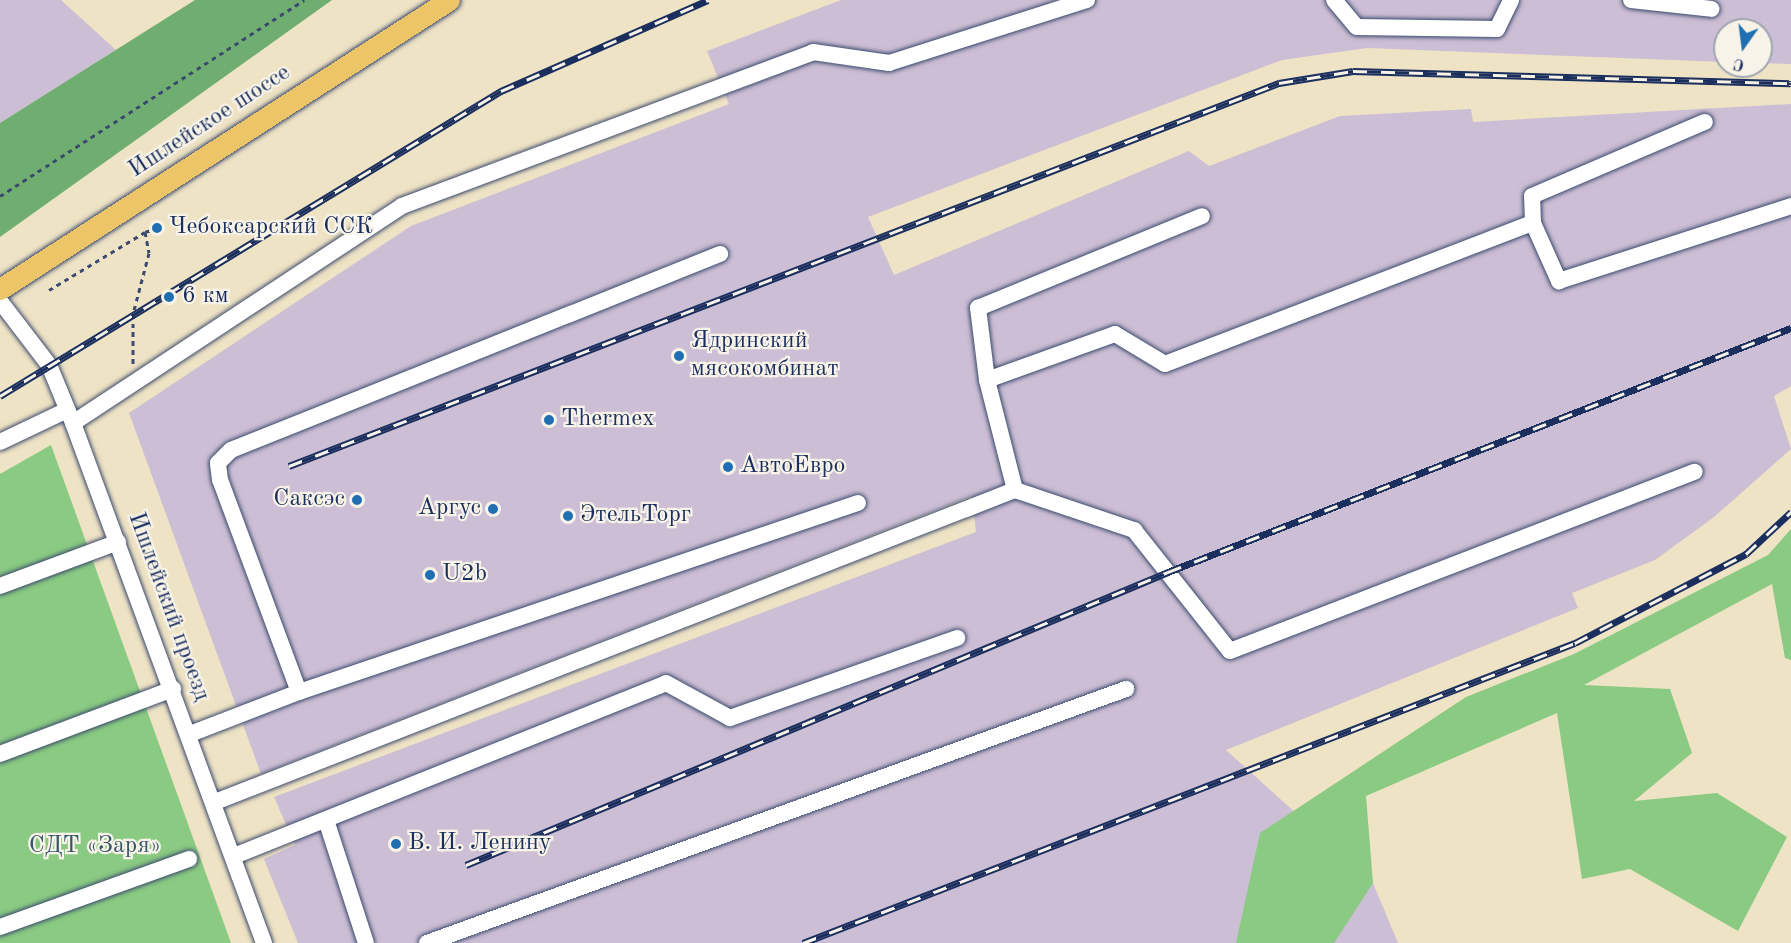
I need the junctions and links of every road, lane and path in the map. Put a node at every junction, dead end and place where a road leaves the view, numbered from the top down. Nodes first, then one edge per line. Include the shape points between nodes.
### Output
1 (304, 0) edge
2 (449, 0) edge
3 (1087, 0) edge
4 (1334, 0) edge
5 (1511, 0) edge
6 (1631, 0) edge
7 (1712, 9) dead end
8 (1705, 122) dead end
9 (0, 196) edge
10 (1791, 206) edge
11 (1202, 216) dead end
12 (1533, 223) junction
13 (157, 228) dead end
14 (145, 232) junction
15 (720, 254) dead end
16 (0, 290) edge
17 (49, 290) dead end
18 (0, 301) edge
19 (987, 380) junction
20 (133, 383) junction
21 (70, 416) junction
22 (0, 442) edge
23 (1695, 472) dead end
24 (1015, 490) junction
25 (858, 503) dead end
26 (118, 542) junction
27 (0, 586) edge
28 (957, 638) dead end
29 (173, 689) junction
30 (1126, 689) dead end
31 (299, 692) junction
32 (190, 734) junction
33 (0, 754) edge
34 (215, 802) junction
35 (326, 820) junction
36 (234, 856) junction
37 (189, 859) dead end
38 (0, 927) edge
39 (264, 943) edge
40 (366, 943) edge
41 (427, 943) edge

1 - 9 path
2 - 16 main road, Ишлейское шоссе
3 - 20 street via 889,63 813,52 402,206
4 - 5 street via 1356,27 1497,29
6 - 7 street
8 - 12 street via 1532,196
10 - 12 street via 1559,281
11 - 19 street via 978,308
12 - 19 street via 1165,364 1115,334
13 - 14 path
14 - 17 path
14 - 20 path via 149,252 133,314
15 - 31 street via 231,450 218,463 220,480
18 - 21 street, Ишлейский проезд via 49,365
19 - 24 street
20 - 21 street
21 - 22 street
21 - 26 street, Ишлейский проезд
23 - 24 street via 1230,651 1134,530
24 - 34 street
25 - 31 street
26 - 27 street
26 - 29 street, Ишлейский проезд
28 - 35 street via 730,718 666,683
29 - 32 street, Ишлейский проезд
29 - 33 street
30 - 41 street
31 - 32 street
32 - 34 street, Ишлейский проезд
34 - 36 street, Ишлейский проезд
35 - 36 street
35 - 40 street
36 - 39 street, Ишлейский проезд
37 - 38 street

